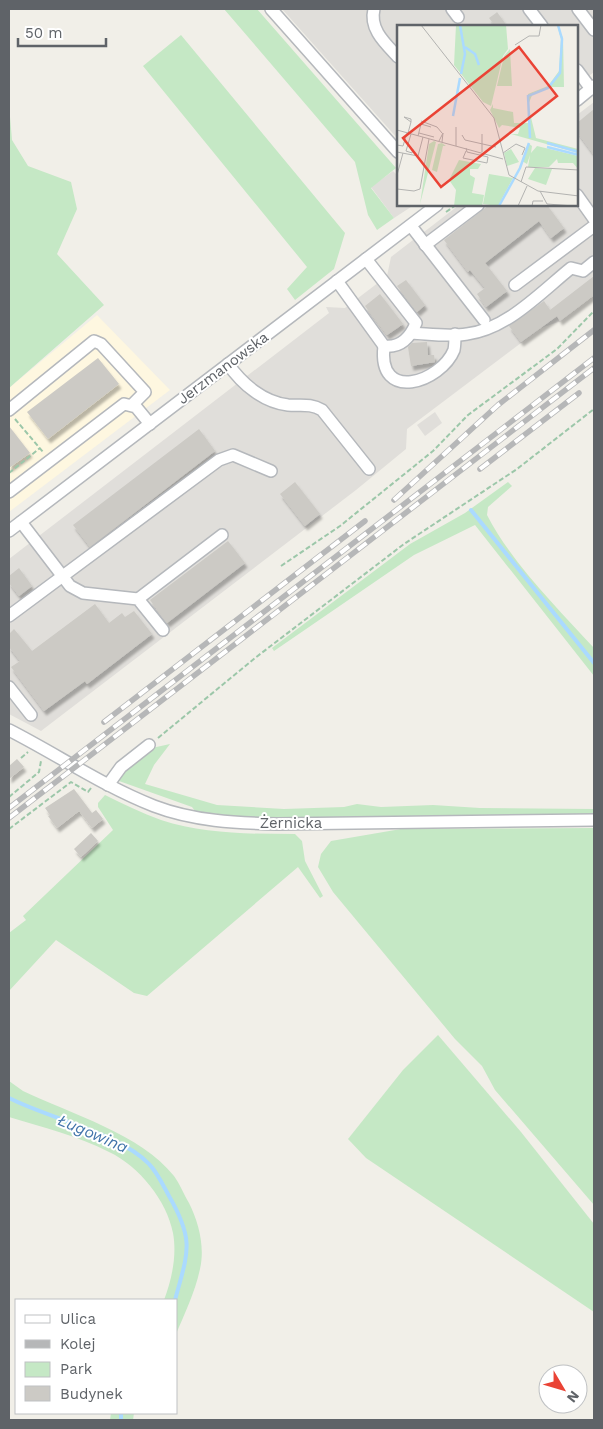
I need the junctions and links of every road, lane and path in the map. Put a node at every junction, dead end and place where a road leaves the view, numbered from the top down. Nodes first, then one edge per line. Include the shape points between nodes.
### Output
1 (271, 9) edge
2 (374, 9) edge
3 (529, 9) edge
4 (578, 9) edge
5 (592, 24) edge
6 (541, 25) edge
7 (397, 56) edge
8 (578, 71) edge
9 (592, 87) edge
10 (578, 99) edge
11 (397, 151) edge
12 (578, 196) edge
13 (436, 206) edge
14 (477, 206) edge
15 (594, 219) edge
16 (411, 226) junction
17 (594, 226) edge
18 (425, 245) junction
19 (366, 259) junction
20 (594, 262) edge
21 (337, 281) junction
22 (514, 285) dead end
23 (594, 311) edge
24 (484, 320) dead end
25 (412, 333) junction
26 (455, 334) junction
27 (384, 346) junction
28 (228, 364) junction
29 (132, 404) junction
30 (594, 409) edge
31 (11, 413) edge
32 (150, 424) junction
33 (40, 448) junction
34 (50, 460) junction
35 (369, 469) dead end
36 (271, 471) dead end
37 (9, 472) edge
38 (9, 492) edge
39 (21, 522) junction
40 (9, 531) edge
41 (222, 535) dead end
42 (281, 566) dead end
43 (61, 576) junction
44 (138, 599) junction
45 (9, 616) edge
46 (163, 630) dead end
47 (9, 687) edge
48 (31, 714) dead end
49 (9, 730) edge
50 (149, 745) joint
51 (29, 752) dead end
52 (21, 758) dead end
53 (44, 758) dead end
54 (108, 785) junction
55 (92, 786) dead end
56 (9, 797) edge
57 (594, 820) edge
58 (9, 829) edge

1 - 11 street
2 - 7 street via 376,30
3 - 6 street
4 - 5 street
8 - 9 street
9 - 10 street
12 - 15 street
13 - 16 street, Jerzmanowska
14 - 18 street
16 - 18 street
16 - 19 street, Jerzmanowska
17 - 22 street
18 - 24 street
19 - 21 street, Jerzmanowska
19 - 25 street via 416,323
20 - 26 street via 583,271 571,268 502,322 486,330
21 - 27 street
21 - 28 street, Jerzmanowska
23 - 42 path via 557,349 468,415 433,452 340,526
25 - 26 street
25 - 27 street via 398,345
26 - 27 street via 454,349 443,365 412,382 397,381 385,370 382,360
28 - 32 street, Jerzmanowska
28 - 35 street via 252,390 266,398 279,404 314,405 322,410
29 - 31 street via 145,392 101,344 94,341
29 - 32 street
29 - 34 street via 118,408
30 - 50 path via 517,469 404,544 219,686
31 - 33 path
32 - 39 street, Jerzmanowska
33 - 34 path
33 - 37 path
34 - 38 street
36 - 43 street via 233,455 219,460
39 - 40 street, Jerzmanowska
39 - 43 street
41 - 44 street
43 - 44 street via 82,593
43 - 45 street
44 - 46 street
47 - 48 street
49 - 54 street, Żernicka
50 - 54 street via 121,768
51 - 52 path
53 - 56 path via 39,772
54 - 57 street, Żernicka via 170,811 230,822
55 - 58 path via 88,792 71,782

